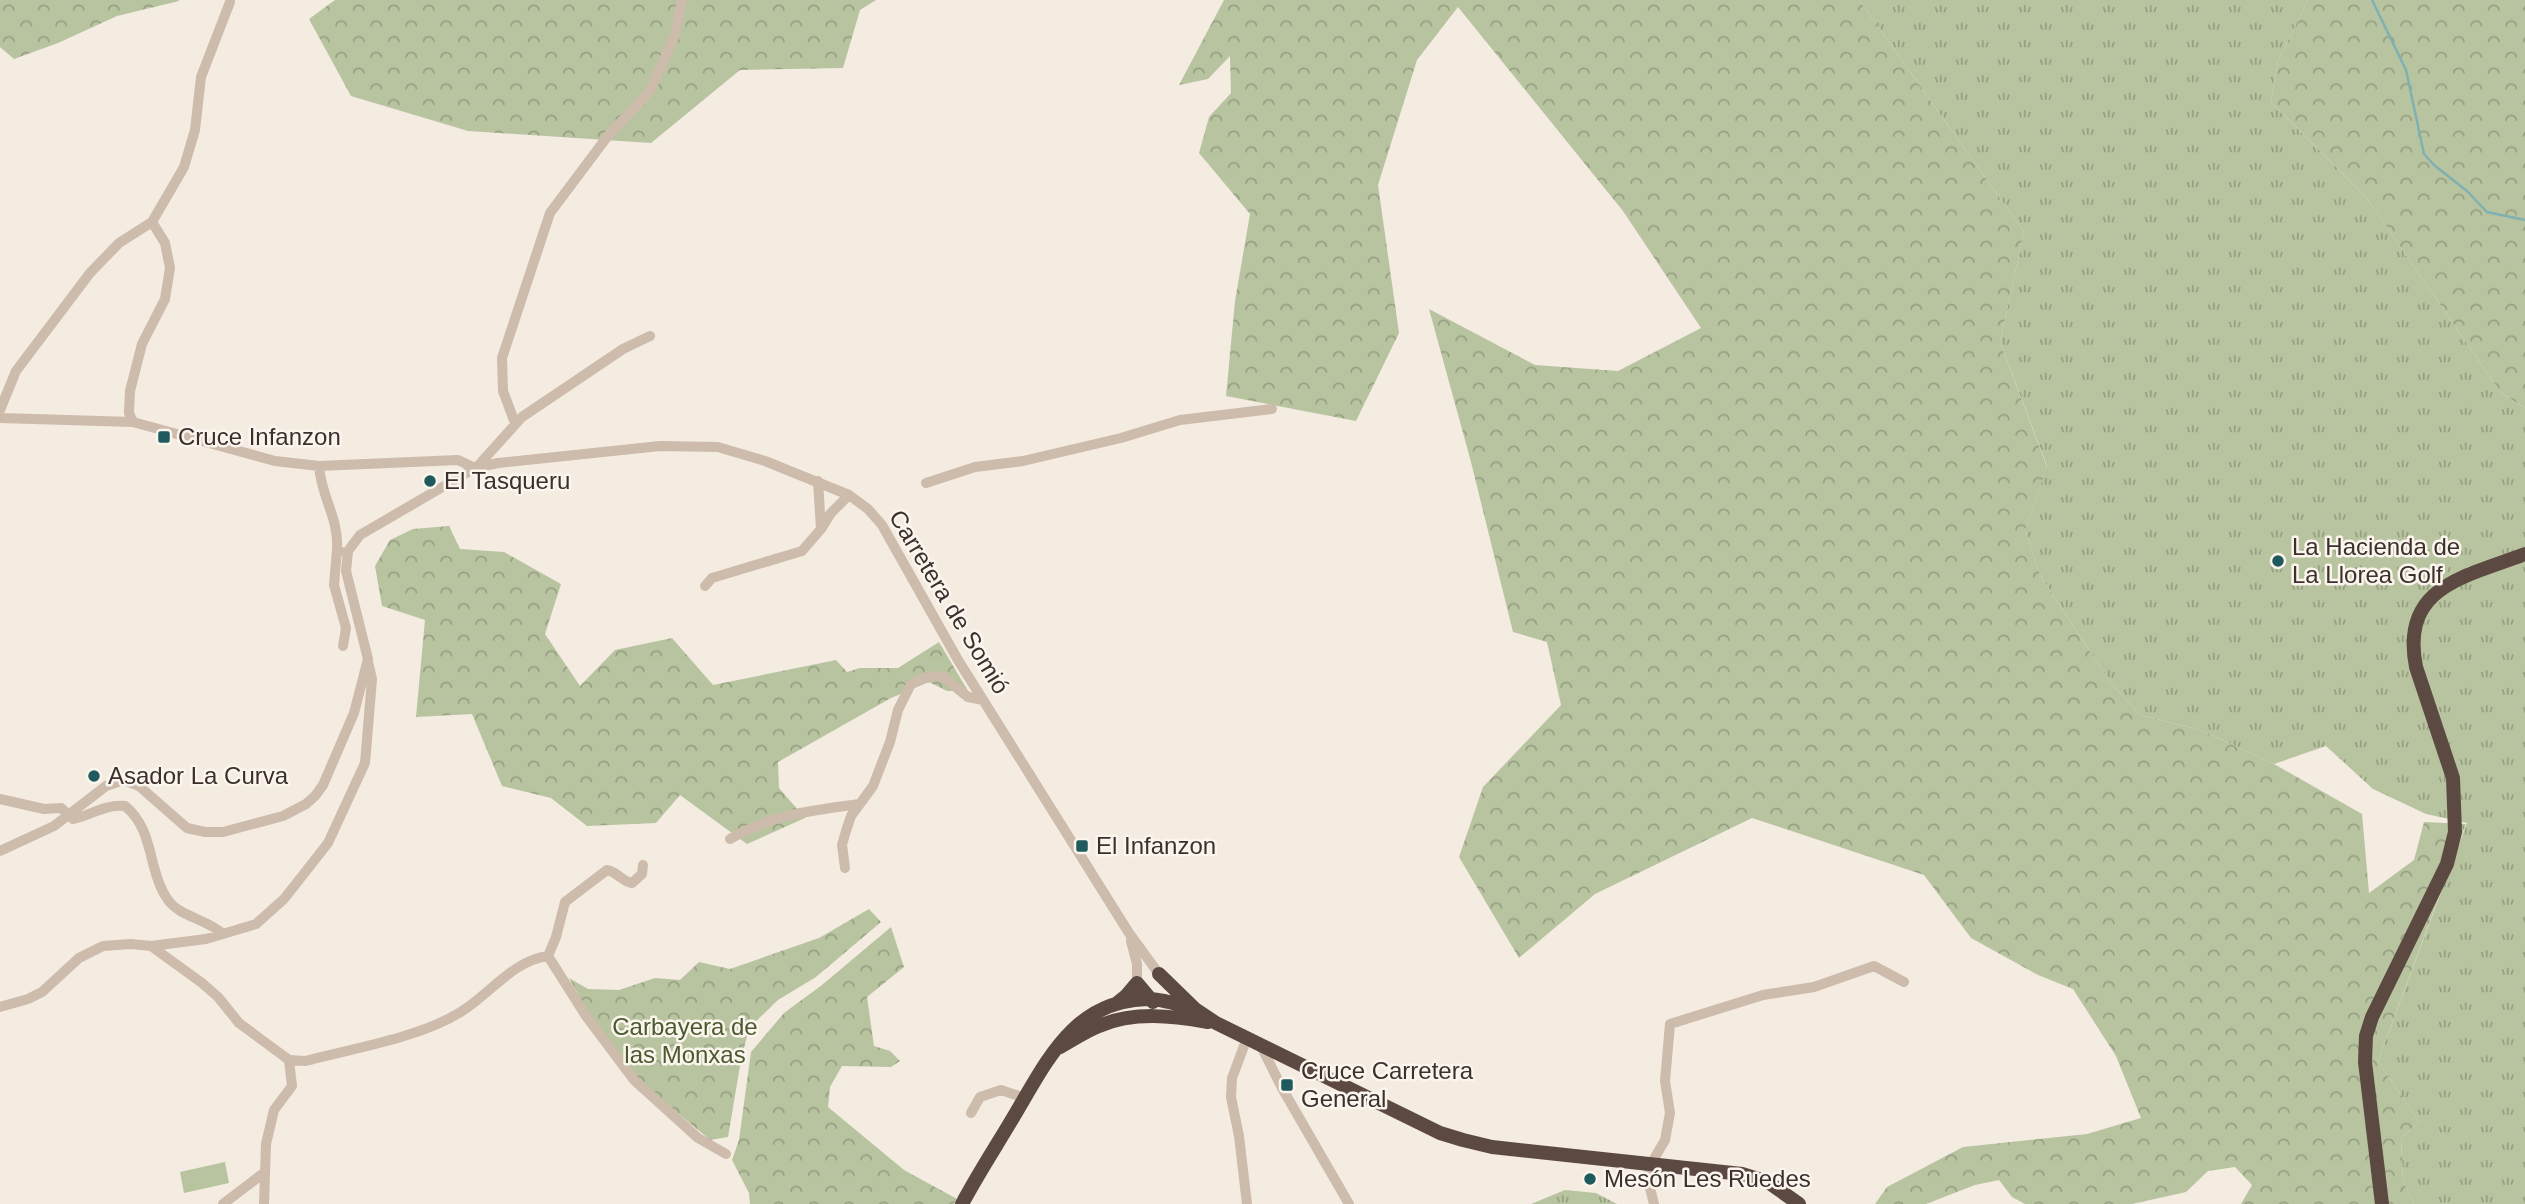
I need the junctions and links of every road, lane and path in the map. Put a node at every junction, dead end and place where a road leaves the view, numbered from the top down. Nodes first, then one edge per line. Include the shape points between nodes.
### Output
1 (682, 0) edge
2 (230, 2) dead end
3 (152, 222) junction
4 (650, 336) dead end
5 (1272, 408) dead end
6 (0, 410) edge
7 (0, 418) edge
8 (133, 422) junction
9 (515, 423) junction
10 (319, 466) junction
11 (475, 468) junction
12 (818, 481) junction
13 (926, 483) dead end
14 (849, 495) junction
15 (821, 529) junction
16 (342, 551) junction
17 (2525, 554) edge
18 (705, 586) dead end
19 (343, 646) dead end
20 (368, 659) junction
21 (983, 699) junction
22 (0, 799) edge
23 (859, 804) junction
24 (69, 814) junction
25 (730, 839) dead end
26 (0, 851) edge
27 (643, 865) dead end
28 (845, 868) dead end
29 (1129, 933) junction
30 (223, 934) junction
31 (151, 946) junction
32 (548, 956) junction
33 (1159, 974) junction
34 (1904, 982) dead end
35 (1137, 983) junction
36 (1149, 999) junction
37 (1116, 1004) junction
38 (0, 1007) edge
39 (1195, 1009) junction
40 (1171, 1016) junction
41 (1216, 1023) junction
42 (1101, 1025) junction
43 (1247, 1038) junction
44 (1261, 1046) junction
45 (1058, 1048) junction
46 (289, 1060) junction
47 (1025, 1098) junction
48 (971, 1113) dead end
49 (726, 1154) dead end
50 (1651, 1164) junction
51 (265, 1172) junction
52 (223, 1204) edge
53 (264, 1204) edge
54 (962, 1204) edge
55 (1247, 1204) edge
56 (1349, 1204) edge
57 (1654, 1204) edge
58 (1799, 1204) edge
59 (2382, 1204) edge

1 - 9 street via 675,35 650,91 607,137 550,213 502,358 503,391
2 - 3 street via 201,77 195,130 184,167
3 - 6 street via 119,243 90,274 16,371
3 - 8 street via 165,243 170,268 165,299 142,344 130,391
4 - 9 street via 623,349
5 - 13 street via 1180,420 1023,461 975,467
7 - 8 street
8 - 10 street via 275,461
9 - 11 street
10 - 11 street via 458,460
10 - 16 street
11 - 12 street, Carretera de Somió via 660,446 718,447
11 - 16 street, Carretera de Somió via 370,527
12 - 14 street, Carretera de Somió
12 - 15 street
14 - 15 street
14 - 21 street, Carretera de Somió via 882,525
15 - 18 street via 802,551 712,578
16 - 19 street via 334,585 346,628
16 - 20 street
17 - 59 highway via 2441,589 2418,613 2414,628 2416,667 2454,778 2455,832 2447,864 2366,1036
20 - 24 street via 354,713 323,785 306,804 282,816 223,832 205,832 187,828 139,786 124,780 106,786
20 - 30 street via 372,679 365,762 328,843 284,899 256,924
21 - 23 street via 968,697 942,676 911,684 873,786
21 - 29 street, Carretera de Somió
22 - 24 street via 61,808
23 - 25 street via 782,815
23 - 28 street via 842,845
24 - 26 street
24 - 30 street via 73,819 114,805 125,806 139,820 166,898 174,908 214,925
27 - 32 street via 642,874 632,883 607,870 565,902
29 - 33 street, Carretera de Somió
29 - 35 street
30 - 31 street
31 - 38 street via 103,946 79,958 42,992
31 - 46 street via 202,983 239,1023
32 - 46 street via 527,961 440,1022 305,1061
32 - 49 street via 634,1080 698,1138
33 - 36 highway
33 - 39 highway
34 - 50 street via 1874,966 1814,987 1763,995 1670,1024 1665,1081 1670,1113 1665,1140
35 - 36 highway
35 - 37 highway
36 - 37 highway
36 - 39 highway
36 - 40 highway
36 - 42 highway via 1138,1010
37 - 45 highway via 1079,1022
39 - 41 highway
40 - 41 highway
40 - 42 highway
41 - 43 highway
42 - 45 highway
43 - 44 highway
43 - 55 street via 1232,1078 1231,1097
44 - 50 highway via 1463,1140
44 - 56 street
45 - 47 highway
46 - 51 street via 292,1086 274,1110
47 - 48 street via 1001,1090 980,1097
47 - 54 highway
50 - 57 street via 1647,1176
50 - 58 highway via 1756,1177
51 - 52 street
51 - 53 street

